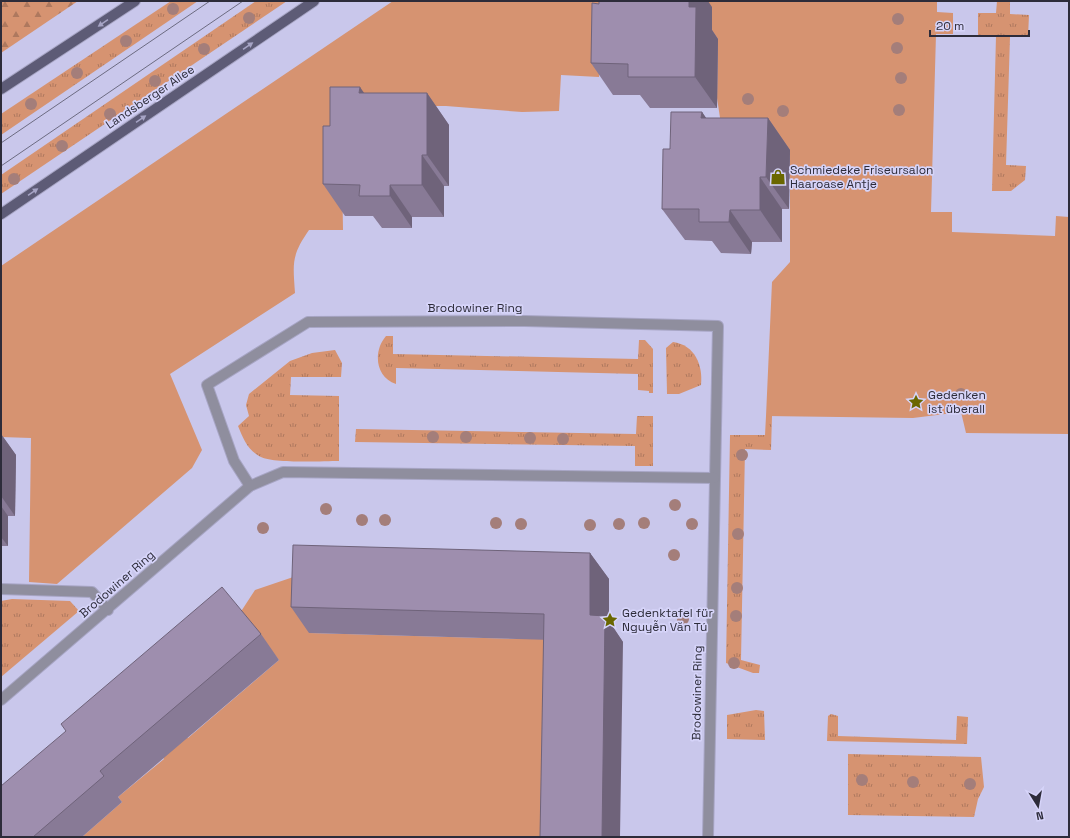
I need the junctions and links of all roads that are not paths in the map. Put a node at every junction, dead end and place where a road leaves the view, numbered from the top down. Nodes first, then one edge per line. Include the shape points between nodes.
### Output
1 (135, 1) edge
2 (314, 1) edge
3 (1, 89) edge
4 (1, 214) edge
5 (714, 478) junction
6 (250, 486) junction
7 (1, 589) edge
8 (108, 610) junction
9 (1, 700) edge
10 (708, 837) edge

1 -> 3 main road
4 -> 2 main road, Landsberger Allee
5 - 6 street, Brodowiner Ring via 282,472
5 - 6 street, Brodowiner Ring via 718,326 525,321 308,322 207,385 234,461
5 - 10 street, Brodowiner Ring
6 - 8 street, Brodowiner Ring
7 - 8 street via 92,592
8 - 9 street, Brodowiner Ring

